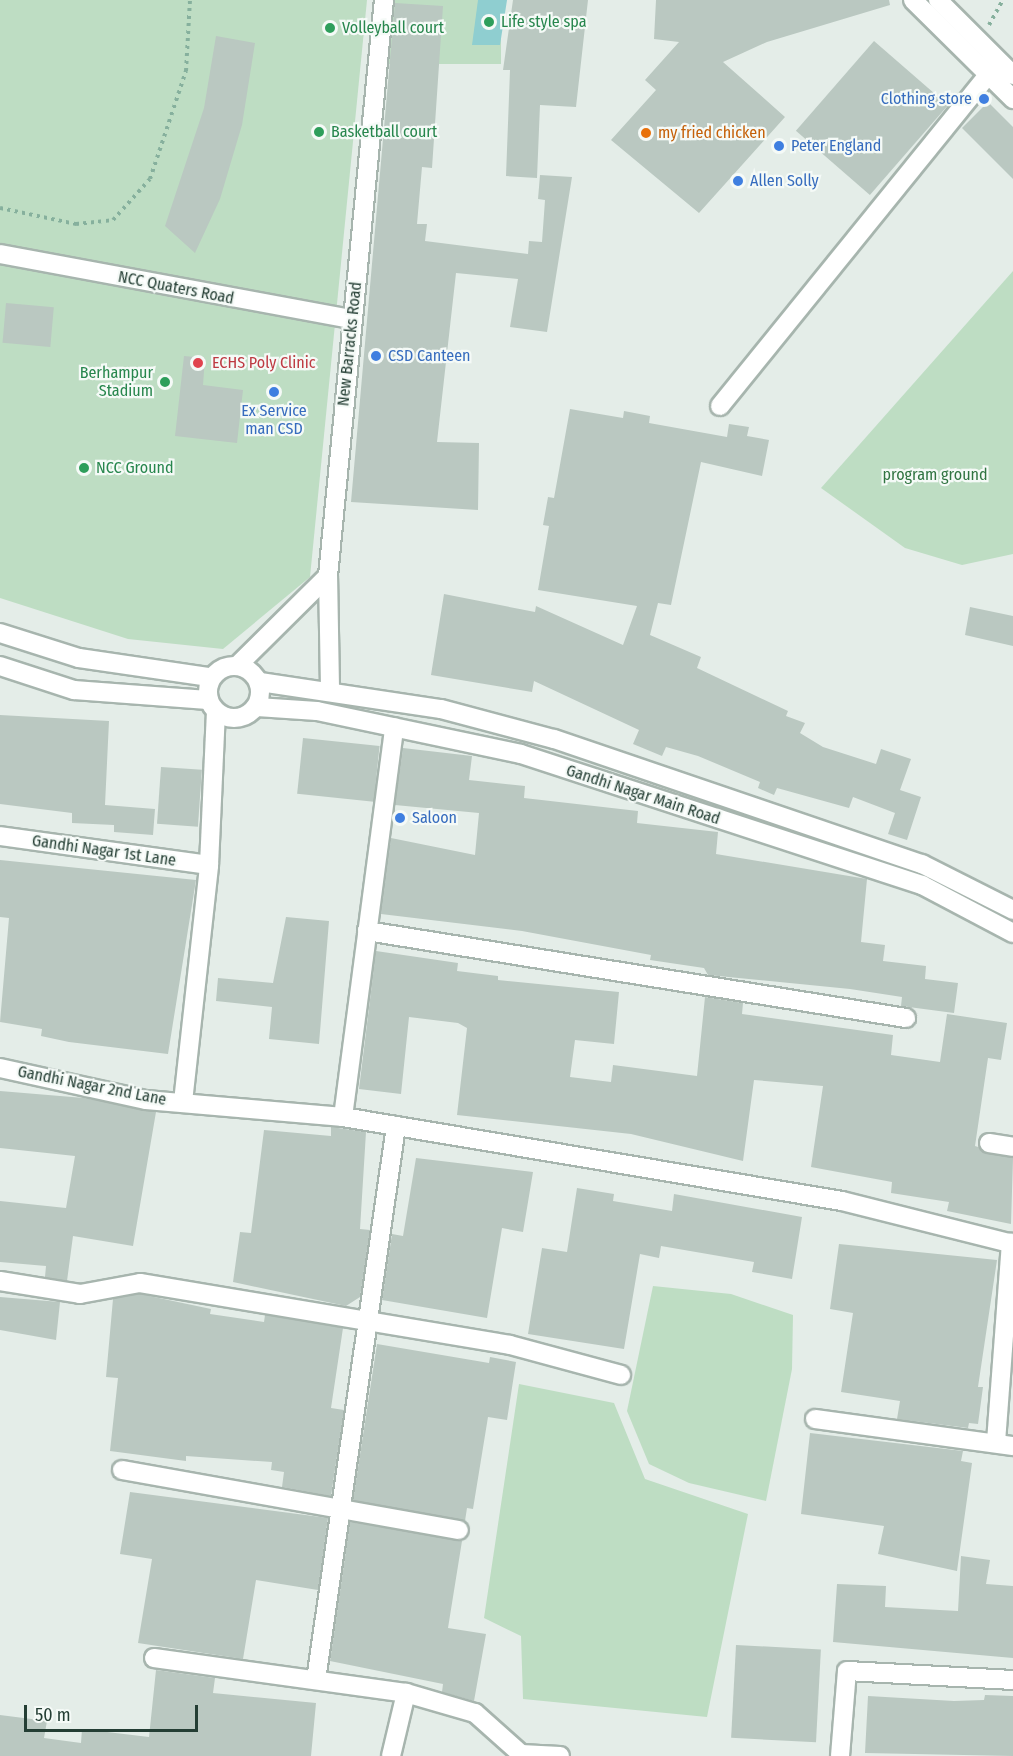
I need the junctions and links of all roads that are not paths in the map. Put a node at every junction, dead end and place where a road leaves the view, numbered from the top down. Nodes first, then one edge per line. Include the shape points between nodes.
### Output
1 (384, 0) edge
2 (913, 0) edge
3 (938, 0) edge
4 (988, 75) junction
5 (1013, 75) edge
6 (1013, 99) edge
7 (0, 254) edge
8 (352, 319) junction
9 (720, 406) dead end
10 (328, 576) junction
11 (0, 633) edge
12 (0, 666) edge
13 (237, 666) junction
14 (210, 677) junction
15 (260, 682) junction
16 (330, 688) junction
17 (212, 706) junction
18 (257, 707) junction
19 (394, 727) junction
20 (0, 836) edge
21 (209, 865) junction
22 (1013, 910) edge
23 (368, 932) junction
24 (1013, 933) edge
25 (906, 1018) dead end
26 (0, 1068) edge
27 (183, 1102) junction
28 (343, 1117) junction
29 (396, 1126) junction
30 (989, 1143) dead end
31 (1013, 1147) edge
32 (1012, 1244) edge
33 (0, 1281) edge
34 (367, 1320) junction
35 (621, 1375) dead end
36 (815, 1419) dead end
37 (1004, 1444) edge
38 (122, 1470) dead end
39 (338, 1506) junction
40 (459, 1530) dead end
41 (154, 1658) dead end
42 (316, 1680) junction
43 (1013, 1680) edge
44 (406, 1693) junction
45 (392, 1756) edge
46 (560, 1756) edge
47 (840, 1756) edge

1 - 8 street, New Barracks Road
2 - 4 street
3 - 5 street
4 - 6 street
4 - 9 street
7 - 8 street, NCC Quaters Road
8 - 10 street, New Barracks Road
10 - 13 street
10 - 16 street, New Barracks Road
11 - 14 street via 79,658
12 - 17 street via 74,690
13 - 14 street
13 - 15 street
14 - 17 street
15 - 16 street, Gandhi Nagar Main Road
15 - 18 street
16 - 22 street, Gandhi Nagar Main Road via 441,709 554,739 922,864
17 - 18 street via 238,716
17 - 21 street
18 - 19 street, Gandhi Nagar Main Road via 318,711
19 - 23 street
19 - 24 street, Gandhi Nagar Main Road via 521,754 848,859 922,885
20 - 21 street, Gandhi Nagar 1st Lane
21 - 27 street
23 - 25 street
23 - 28 street
26 - 27 street, Gandhi Nagar 2nd Lane via 146,1100
27 - 28 street, Gandhi Nagar 2nd Lane
28 - 29 street, Gandhi Nagar 2nd Lane
29 - 32 street, Gandhi Nagar 2nd Lane via 842,1201
29 - 34 street
30 - 31 street
32 - 37 street
33 - 34 street via 80,1294 140,1283
34 - 35 street via 510,1346
34 - 39 street
36 - 37 street
38 - 39 street
39 - 40 street
39 - 42 street
41 - 42 street
42 - 44 street
43 - 47 street via 847,1671
44 - 45 street
44 - 46 street via 475,1713 521,1754

